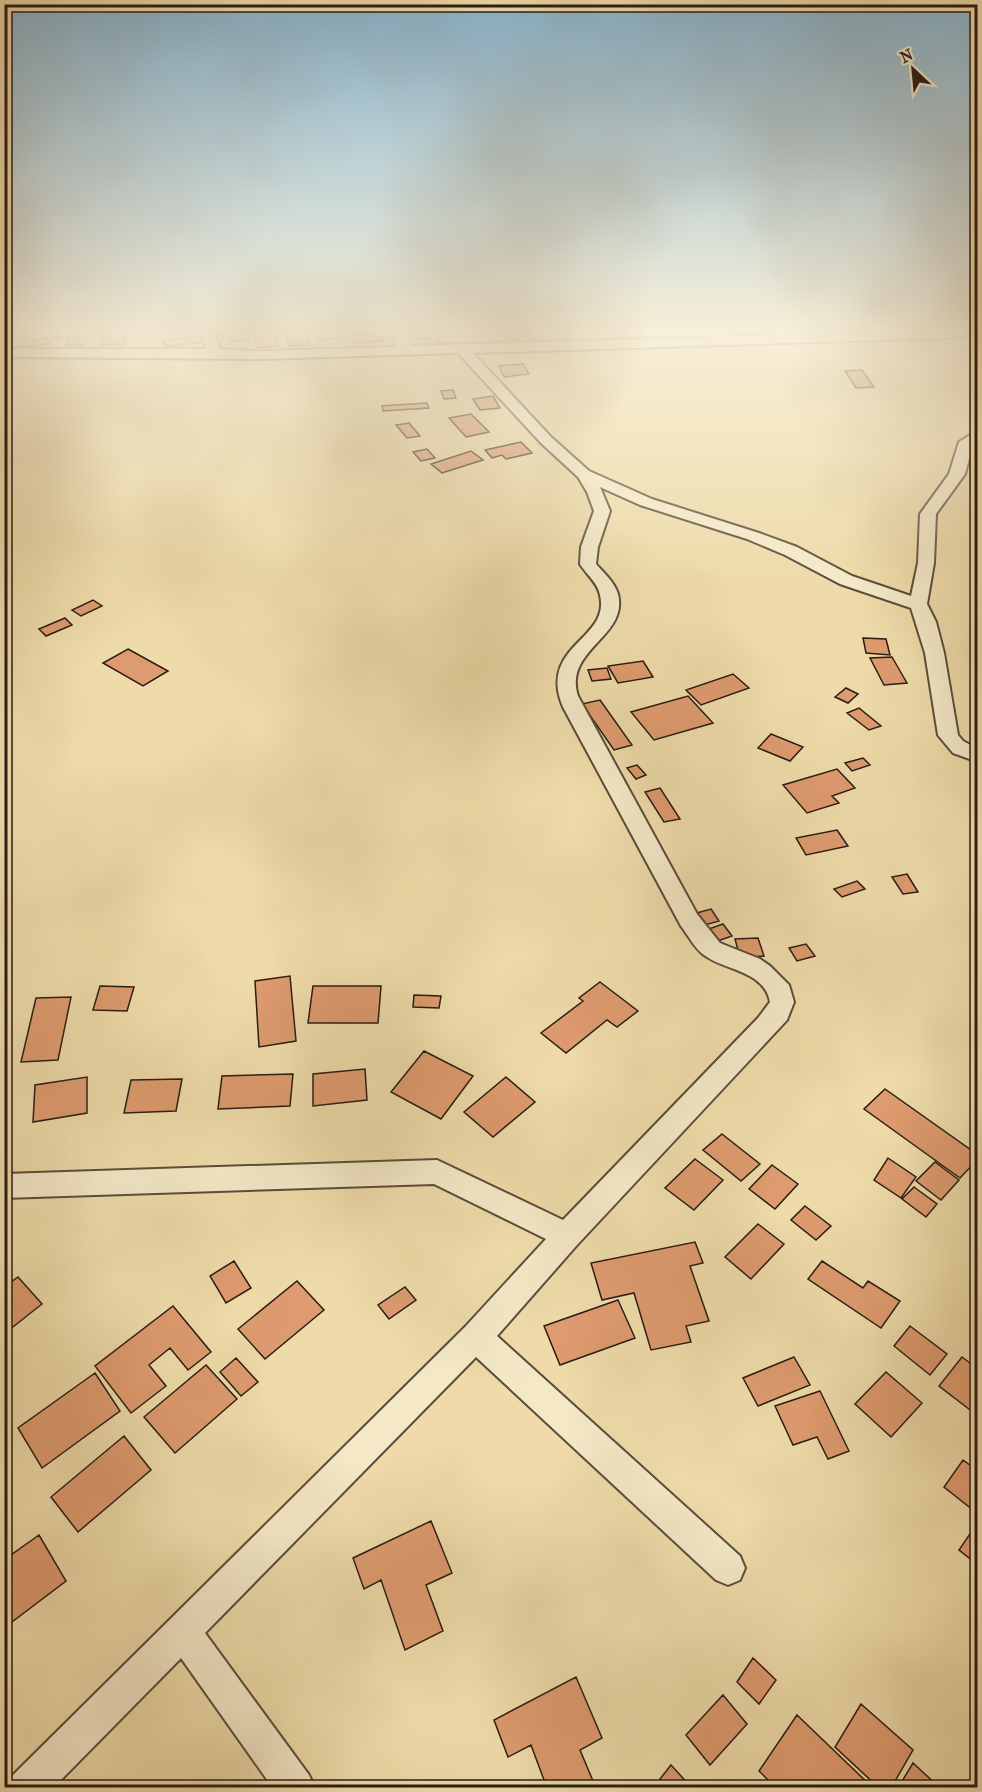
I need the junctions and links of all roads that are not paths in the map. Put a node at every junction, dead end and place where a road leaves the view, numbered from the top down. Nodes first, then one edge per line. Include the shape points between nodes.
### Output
1 (520, 412) edge
2 (978, 434) edge
3 (584, 474) junction
4 (918, 604) junction
5 (978, 756) edge
6 (4, 1186) edge
7 (567, 1236) junction
8 (477, 1337) junction
9 (728, 1568) dead end
10 (182, 1630) junction
11 (26, 1788) edge
12 (297, 1788) edge

1 - 3 street
2 - 4 street via 966,442 957,474 928,514 926,563
3 - 4 street via 646,502 753,536 846,579
3 - 7 street via 602,509 589,543 588,564 605,586 611,609 608,619 584,645 566,674 573,707 689,920 712,949 762,972 780,992 782,1002 767,1025
4 - 5 street via 927,627 948,736 955,745
6 - 7 street via 437,1172
7 - 8 street
8 - 9 street
8 - 10 street
10 - 11 street
10 - 12 street

